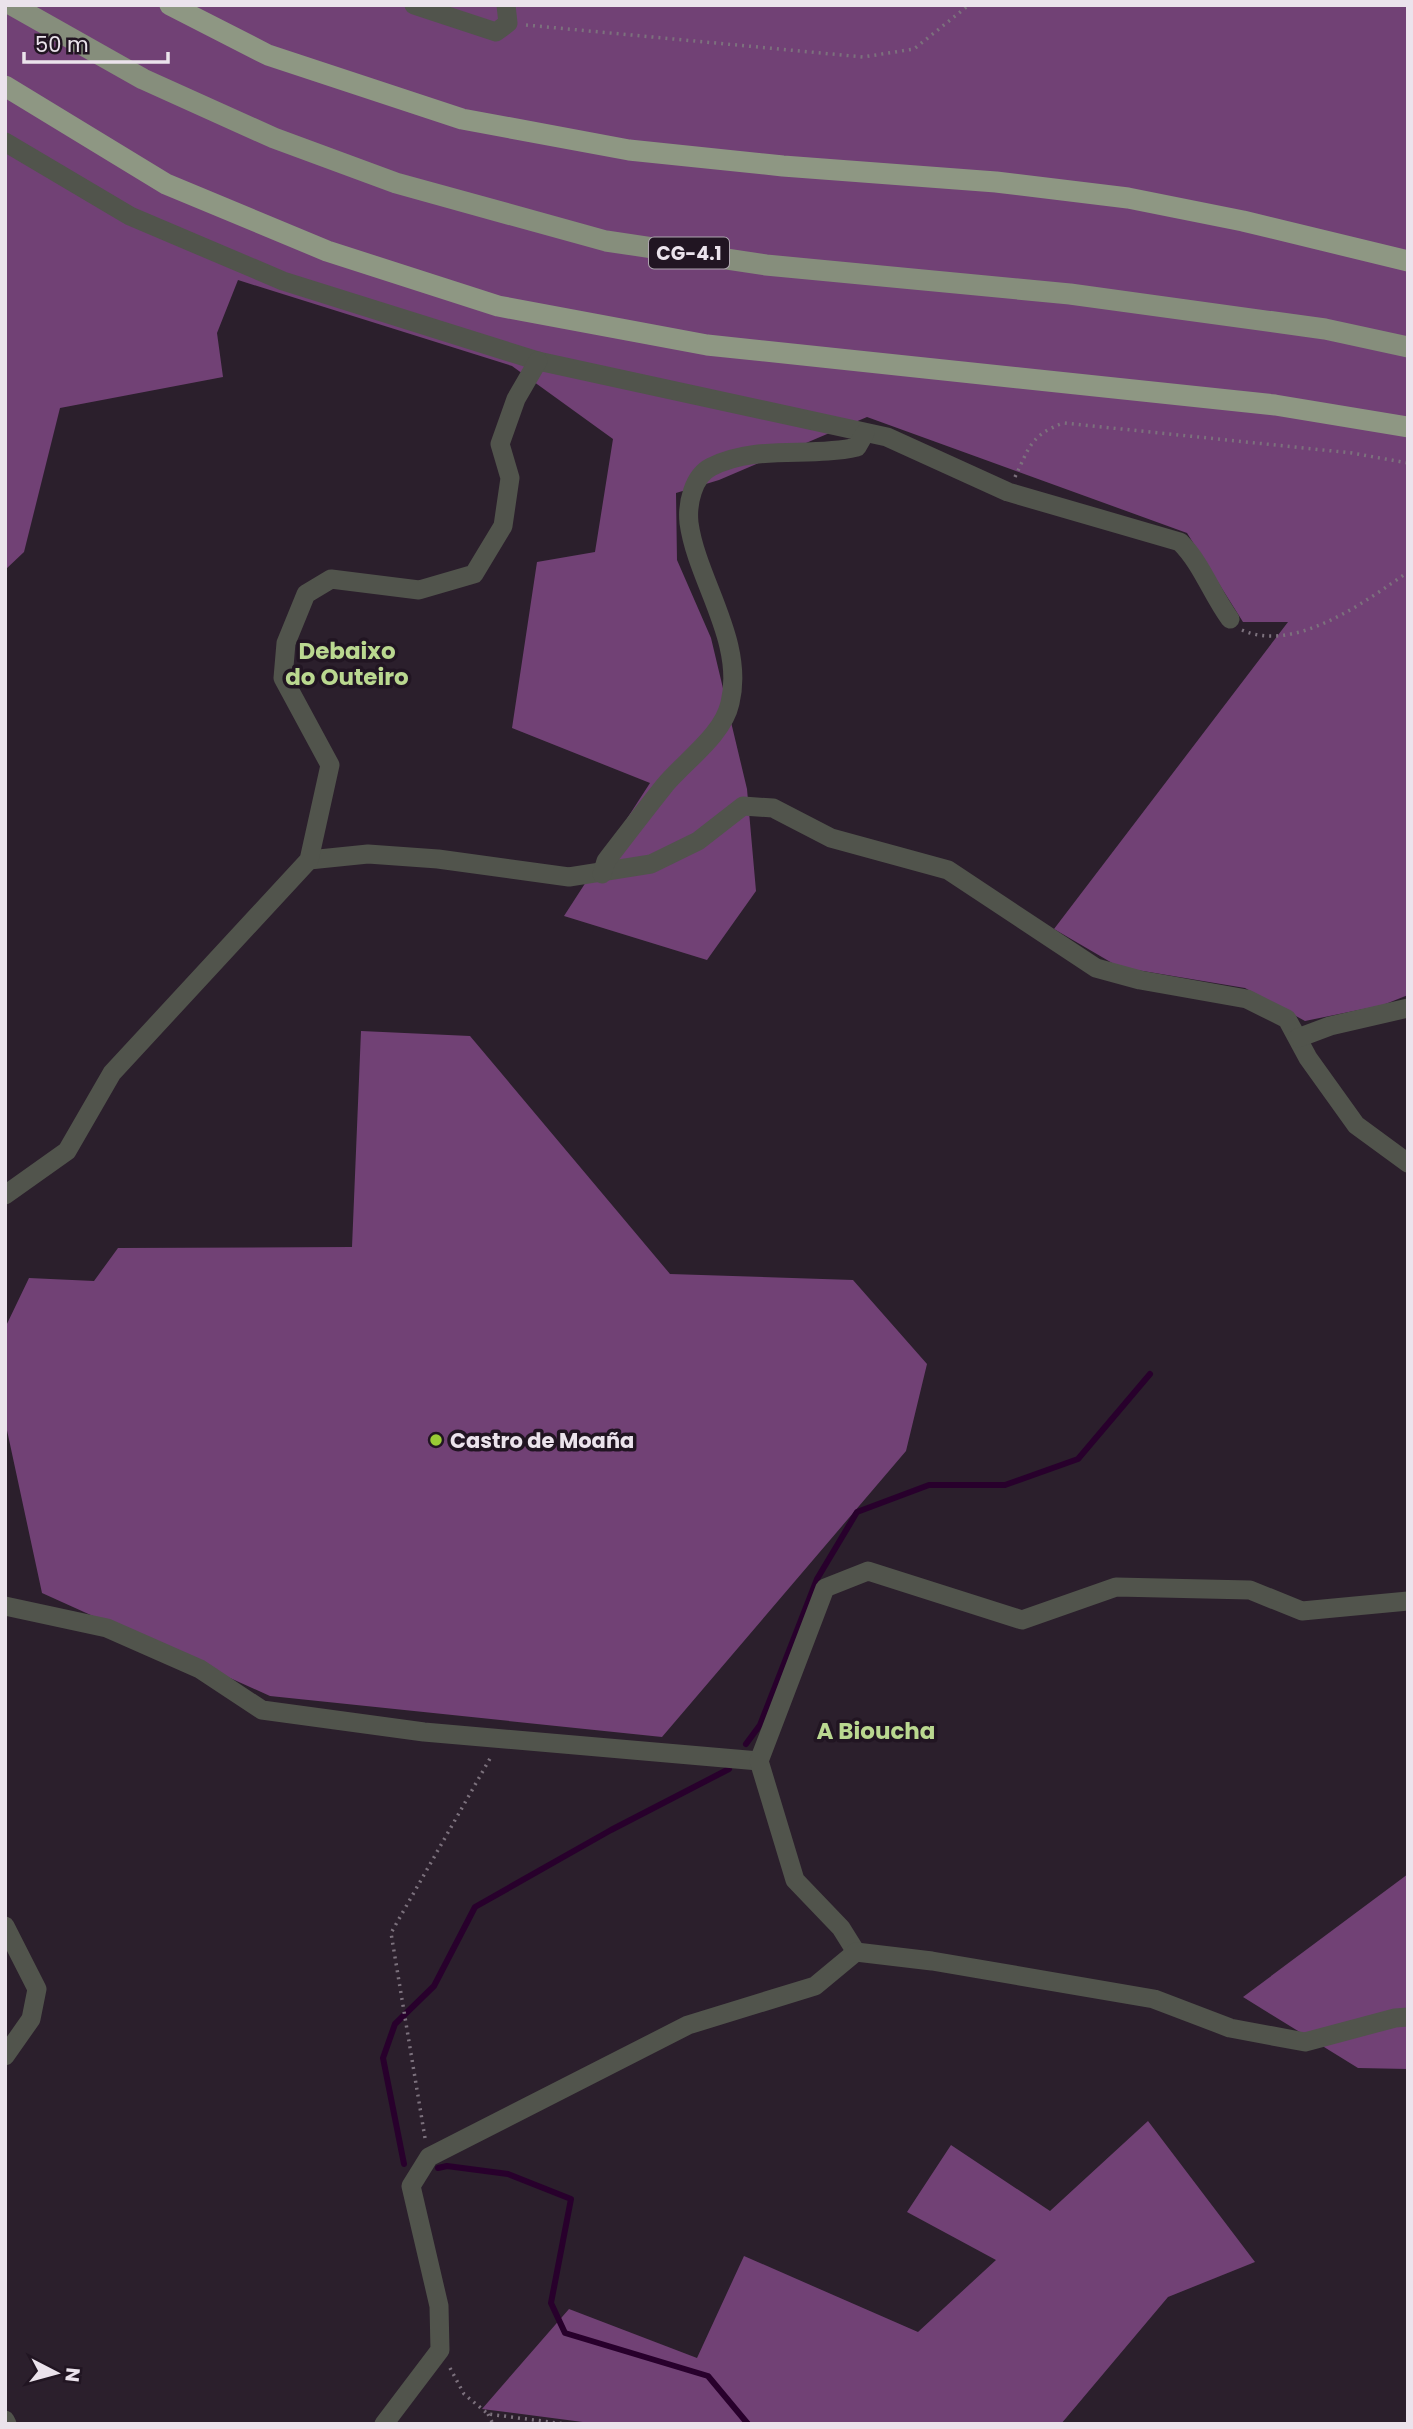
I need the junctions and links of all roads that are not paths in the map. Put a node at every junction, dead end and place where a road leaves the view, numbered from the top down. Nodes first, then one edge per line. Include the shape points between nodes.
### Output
1 (12, 5) edge
2 (170, 5) edge
3 (414, 5) edge
4 (507, 14) edge
5 (5, 86) edge
6 (5, 142) edge
7 (1408, 261) edge
8 (1408, 347) edge
9 (538, 361) junction
10 (1408, 427) edge
11 (865, 433) junction
12 (1230, 618) road end
13 (309, 860) junction
14 (602, 874) junction
15 (1408, 1008) edge
16 (1298, 1038) junction
17 (1408, 1163) edge
18 (5, 1195) edge
19 (1408, 1601) edge
20 (5, 1606) edge
21 (759, 1761) junction
22 (5, 1926) edge
23 (856, 1952) junction
24 (1408, 2017) edge
25 (5, 2056) edge
26 (384, 2424) edge

1 - 8 highway, CG-4.1 via 143,79 274,138 396,183 606,240 766,265 1070,294 1325,329
2 - 7 highway via 268,55 461,119 629,150 1128,198
3 - 4 street via 496,32
5 - 10 highway via 166,184 327,251 498,306 707,345 1275,405
6 - 9 street via 130,216 270,275
9 - 11 street
9 - 13 street via 516,399 500,444 510,478 503,526 474,574 419,590 331,579 306,594 286,643 283,678 330,765
11 - 12 street via 887,437 1008,492 1180,542 1197,559 1212,595
11 - 14 street via 858,447 832,453 745,456 709,468 690,494 689,523 726,640 731,699 723,722 606,860
13 - 14 street via 368,854 569,877
13 - 18 street via 112,1073 67,1152
14 - 16 street via 651,864 698,841 743,806 774,808 831,838 948,870 1096,968 1247,999 1287,1019
15 - 16 street
16 - 17 street via 1356,1125
19 - 21 street via 1302,1611 1250,1590 1116,1587 1022,1620 868,1571 825,1588
20 - 21 street via 107,1628 200,1669 262,1710 424,1732
21 - 23 street via 795,1880 841,1928
22 - 25 street via 37,1989 31,2019
23 - 24 street via 1154,1999 1230,2028 1305,2042
23 - 26 street via 816,1986 688,2025 429,2157 411,2186 439,2306 440,2350

